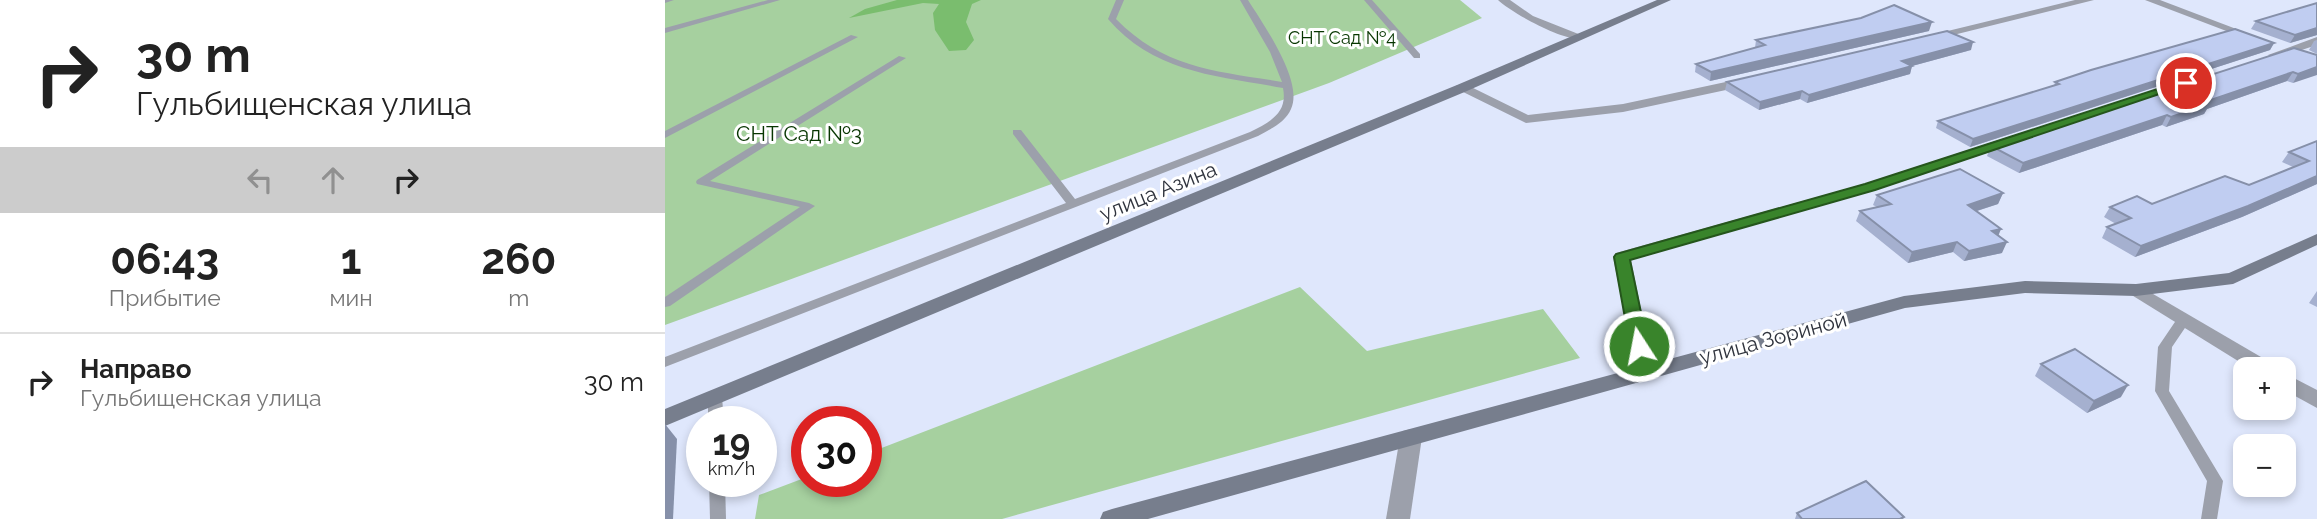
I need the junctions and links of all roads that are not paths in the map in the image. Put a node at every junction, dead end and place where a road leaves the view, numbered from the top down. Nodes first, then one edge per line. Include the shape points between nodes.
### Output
1 (776, 0) edge
2 (1120, 0) edge
3 (1244, 0) edge
4 (1368, 0) edge
5 (1503, 0) edge
6 (2089, 0) edge
7 (2150, 0) edge
8 (1659, 1) edge
9 (665, 31) edge
10 (853, 37) dead end
11 (1580, 37) junction
12 (1916, 40) edge
13 (2317, 41) edge
14 (2288, 50) junction
15 (1417, 56) dead end
16 (2307, 57) edge
17 (902, 58) dead end
18 (2261, 59) edge
19 (1758, 78) edge
20 (1287, 86) junction
21 (1462, 88) junction
22 (1017, 132) dead end
23 (665, 135) edge
24 (2023, 136) edge
25 (1073, 204) junction
26 (2317, 239) edge
27 (2136, 290) junction
28 (665, 303) edge
29 (2184, 319) junction
30 (2246, 357) edge
31 (665, 362) edge
32 (1644, 373) junction
33 (2296, 387) edge
34 (715, 397) junction
35 (2317, 400) edge
36 (715, 406) edge
37 (665, 418) edge
38 (1411, 437) junction
39 (717, 497) edge
40 (717, 519) edge
41 (1112, 519) edge
42 (1398, 519) edge
43 (2210, 519) edge

1 - 9 lane
2 - 20 lane via 1112,19 1158,58 1214,75
3 - 20 lane via 1277,56
4 - 15 lane
5 - 11 street via 1529,18
6 - 12 street
7 - 14 street
8 - 11 main road, улица Азина
10 - 23 lane
11 - 21 main road, улица Азина
13 - 14 street
14 - 16 street
14 - 18 street
17 - 28 lane via 701,182 809,206
19 - 21 street via 1623,108 1526,119
20 - 25 lane via 1289,105 1279,120 1254,134
21 - 34 main road, улица Азина
22 - 25 lane
24 - 32 street via 1870,187 1622,257
25 - 31 lane
26 - 27 main road, улица Зориной via 2233,278
27 - 29 street
27 - 32 main road, улица Зориной via 2025,287 1904,302
29 - 30 street
29 - 43 lane via 2165,346 2162,391 2215,481
32 - 38 main road, улица Зориной
33 - 35 street
34 - 36 lane
34 - 37 main road, улица Азина
38 - 41 main road, улица Зориной
38 - 42 street
39 - 40 lane

